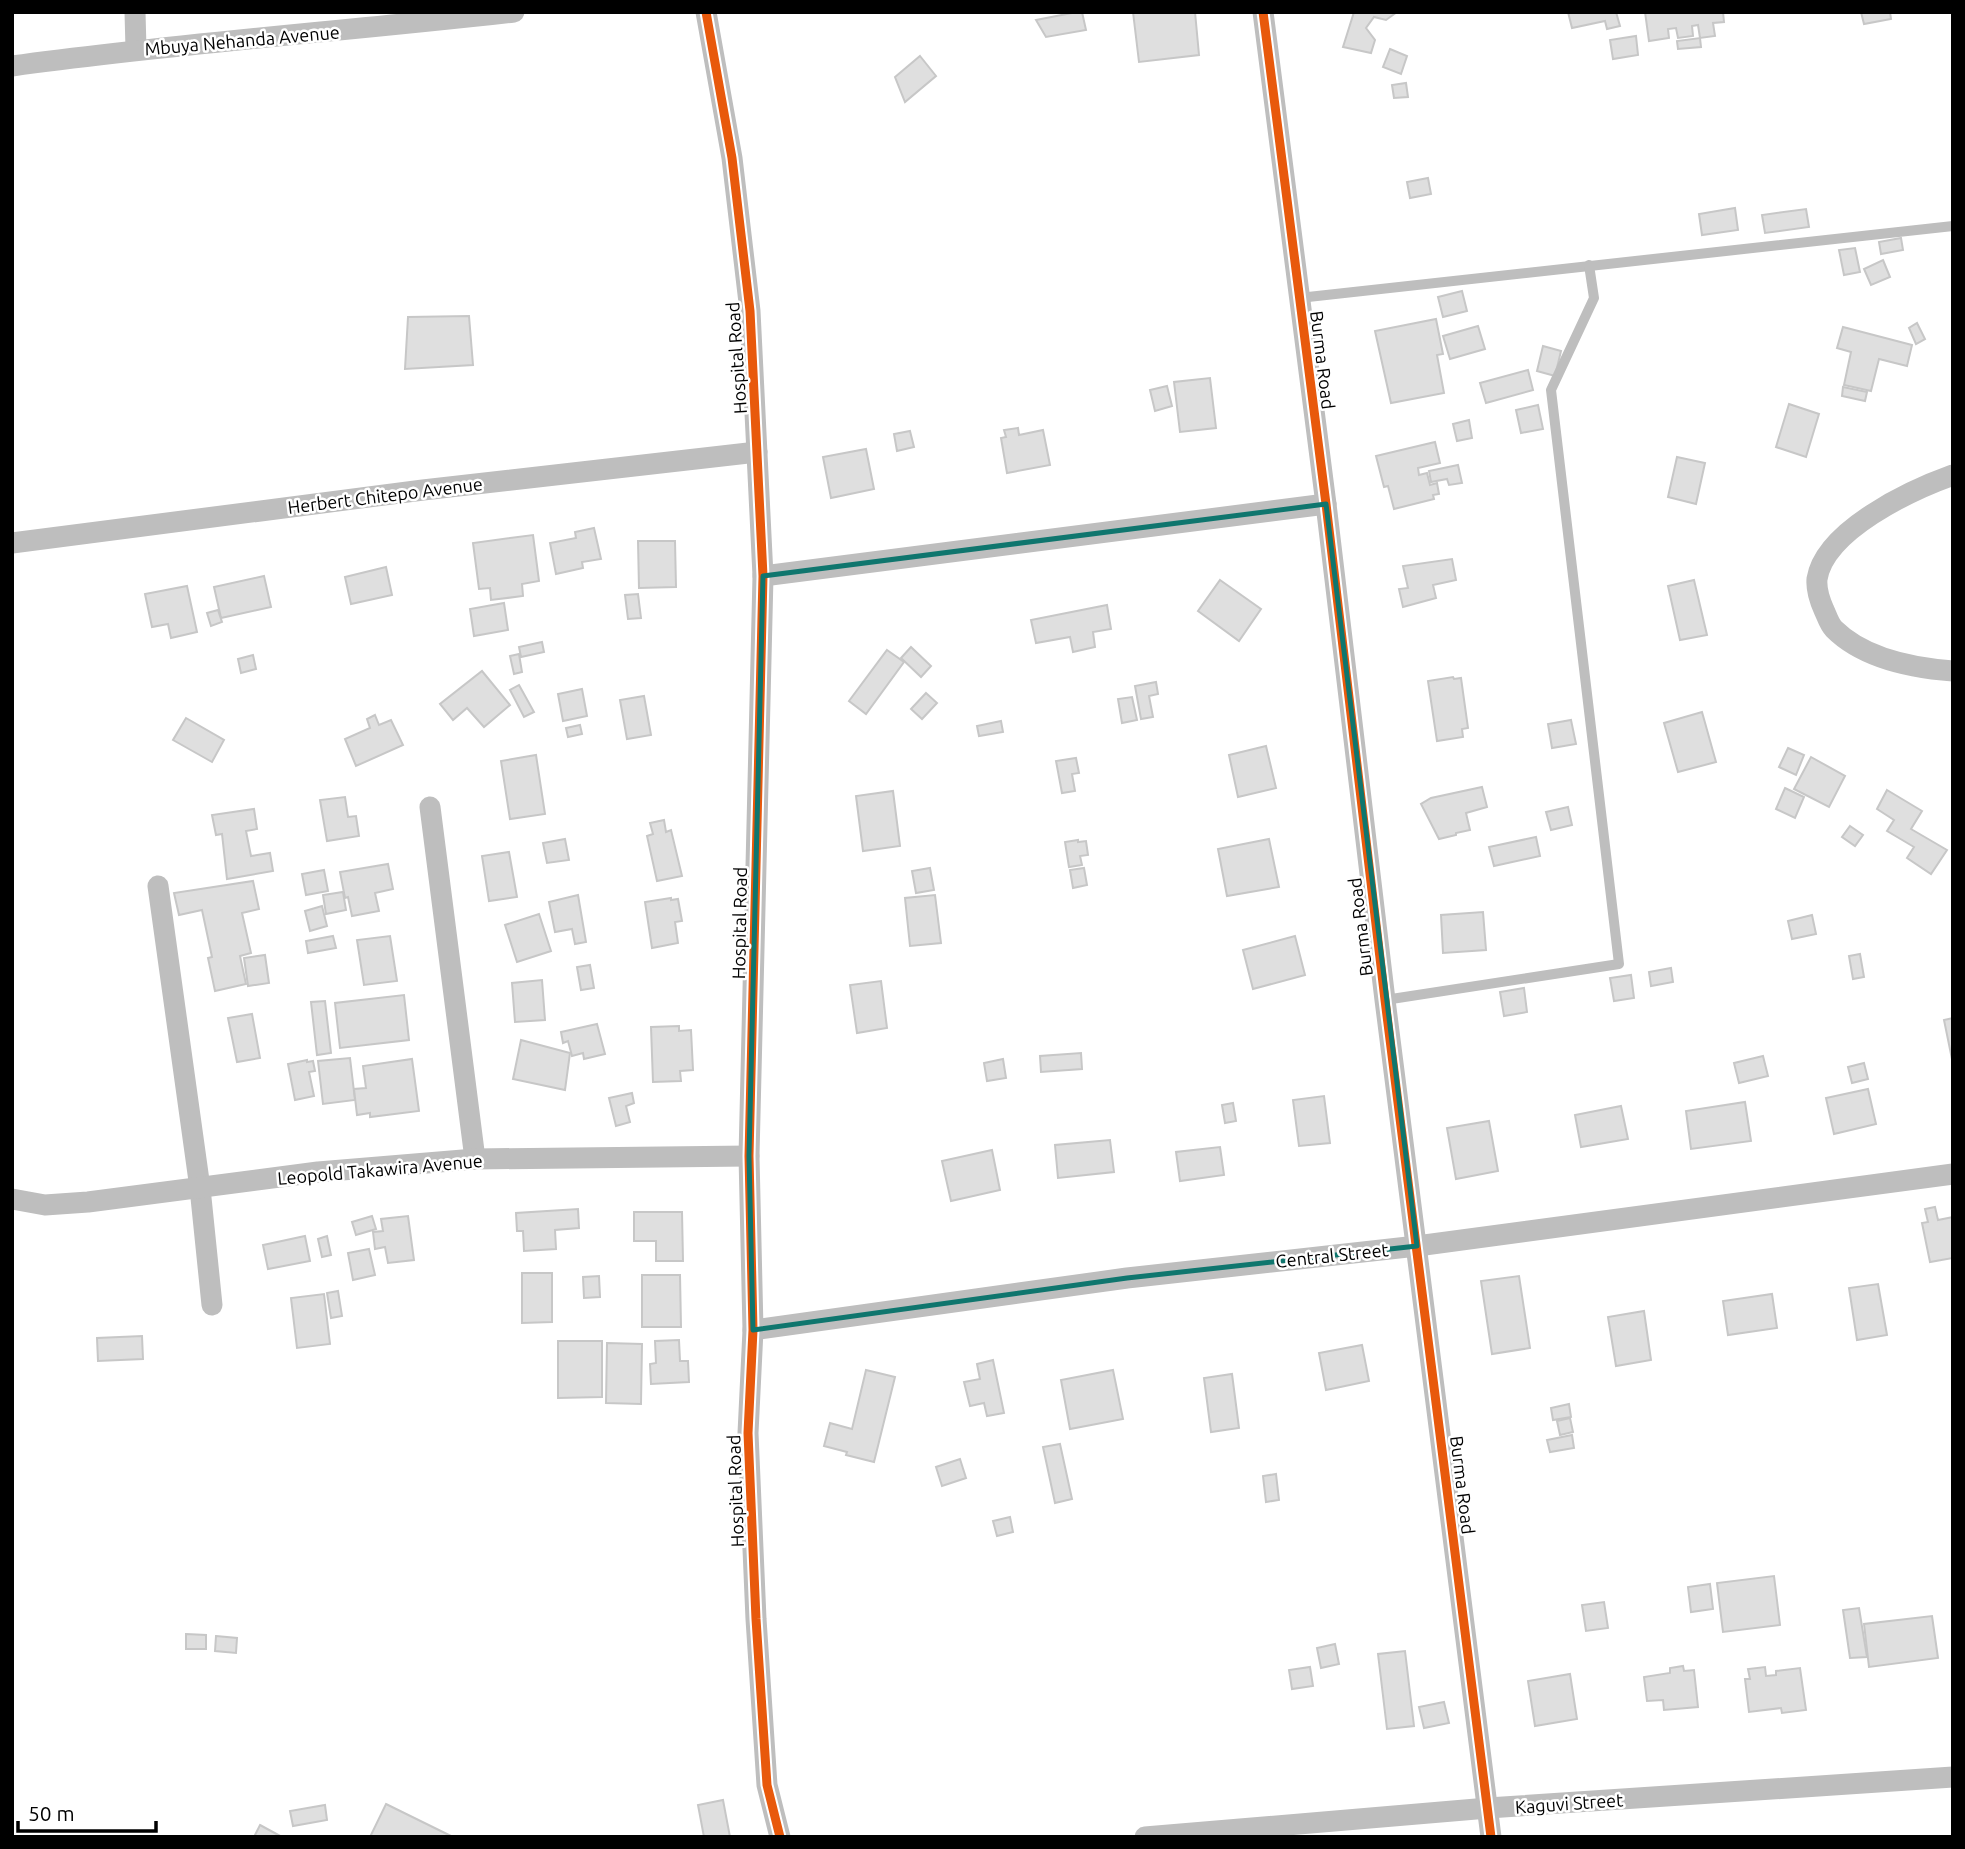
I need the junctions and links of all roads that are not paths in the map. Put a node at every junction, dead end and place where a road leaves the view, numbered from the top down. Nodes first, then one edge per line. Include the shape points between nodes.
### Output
1 (135, 12) edge
2 (514, 12) edge
3 (706, 12) edge
4 (1263, 12) edge
5 (136, 49) junction
6 (12, 66) edge
7 (1953, 226) edge
8 (1589, 265) junction
9 (1299, 298) junction
10 (757, 452) junction
11 (1953, 475) edge
12 (1326, 504) junction
13 (12, 543) edge
14 (763, 576) junction
15 (1953, 671) edge
16 (430, 807) dead end
17 (158, 886) dead end
18 (1385, 1000) junction
19 (749, 1156) junction
20 (475, 1159) junction
21 (1953, 1174) edge
22 (200, 1188) junction
23 (12, 1199) edge
24 (1417, 1246) junction
25 (212, 1305) dead end
26 (753, 1330) junction
27 (1953, 1777) edge
28 (1489, 1808) junction
29 (780, 1837) edge
30 (1145, 1837) edge
31 (1491, 1837) edge

1 - 5 street
2 - 5 street, Mbuya Nehanda Avenue
3 - 10 street, Hospital Road via 732,158 748,297
4 - 9 street, Burma Road
5 - 6 street, Mbuya Nehanda Avenue
7 - 8 lane
8 - 9 lane
8 - 18 lane via 1594,298 1551,390 1619,964
9 - 12 street, Burma Road
10 - 13 street, Herbert Chitepo Avenue
10 - 14 street, Hospital Road
11 - 15 street via 1893,501 1862,521 1837,544 1817,579 1819,599 1832,628 1857,646 1890,660
12 - 14 street
12 - 18 street, Burma Road
14 - 19 street, Hospital Road
16 - 20 street
17 - 22 street
18 - 24 street, Burma Road
19 - 20 street, Leopold Takawira Avenue
19 - 26 street, Hospital Road
20 - 22 street, Leopold Takawira Avenue via 318,1172
21 - 24 street, Central Street
22 - 23 street, Leopold Takawira Avenue via 45,1205
22 - 25 street
24 - 26 street, Central Street via 1127,1278
24 - 28 street, Burma Road
26 - 29 street, Hospital Road via 748,1433 756,1619 767,1785
27 - 28 street, Kaguvi Street
28 - 30 street, Kaguvi Street
28 - 31 street, Burma Road

